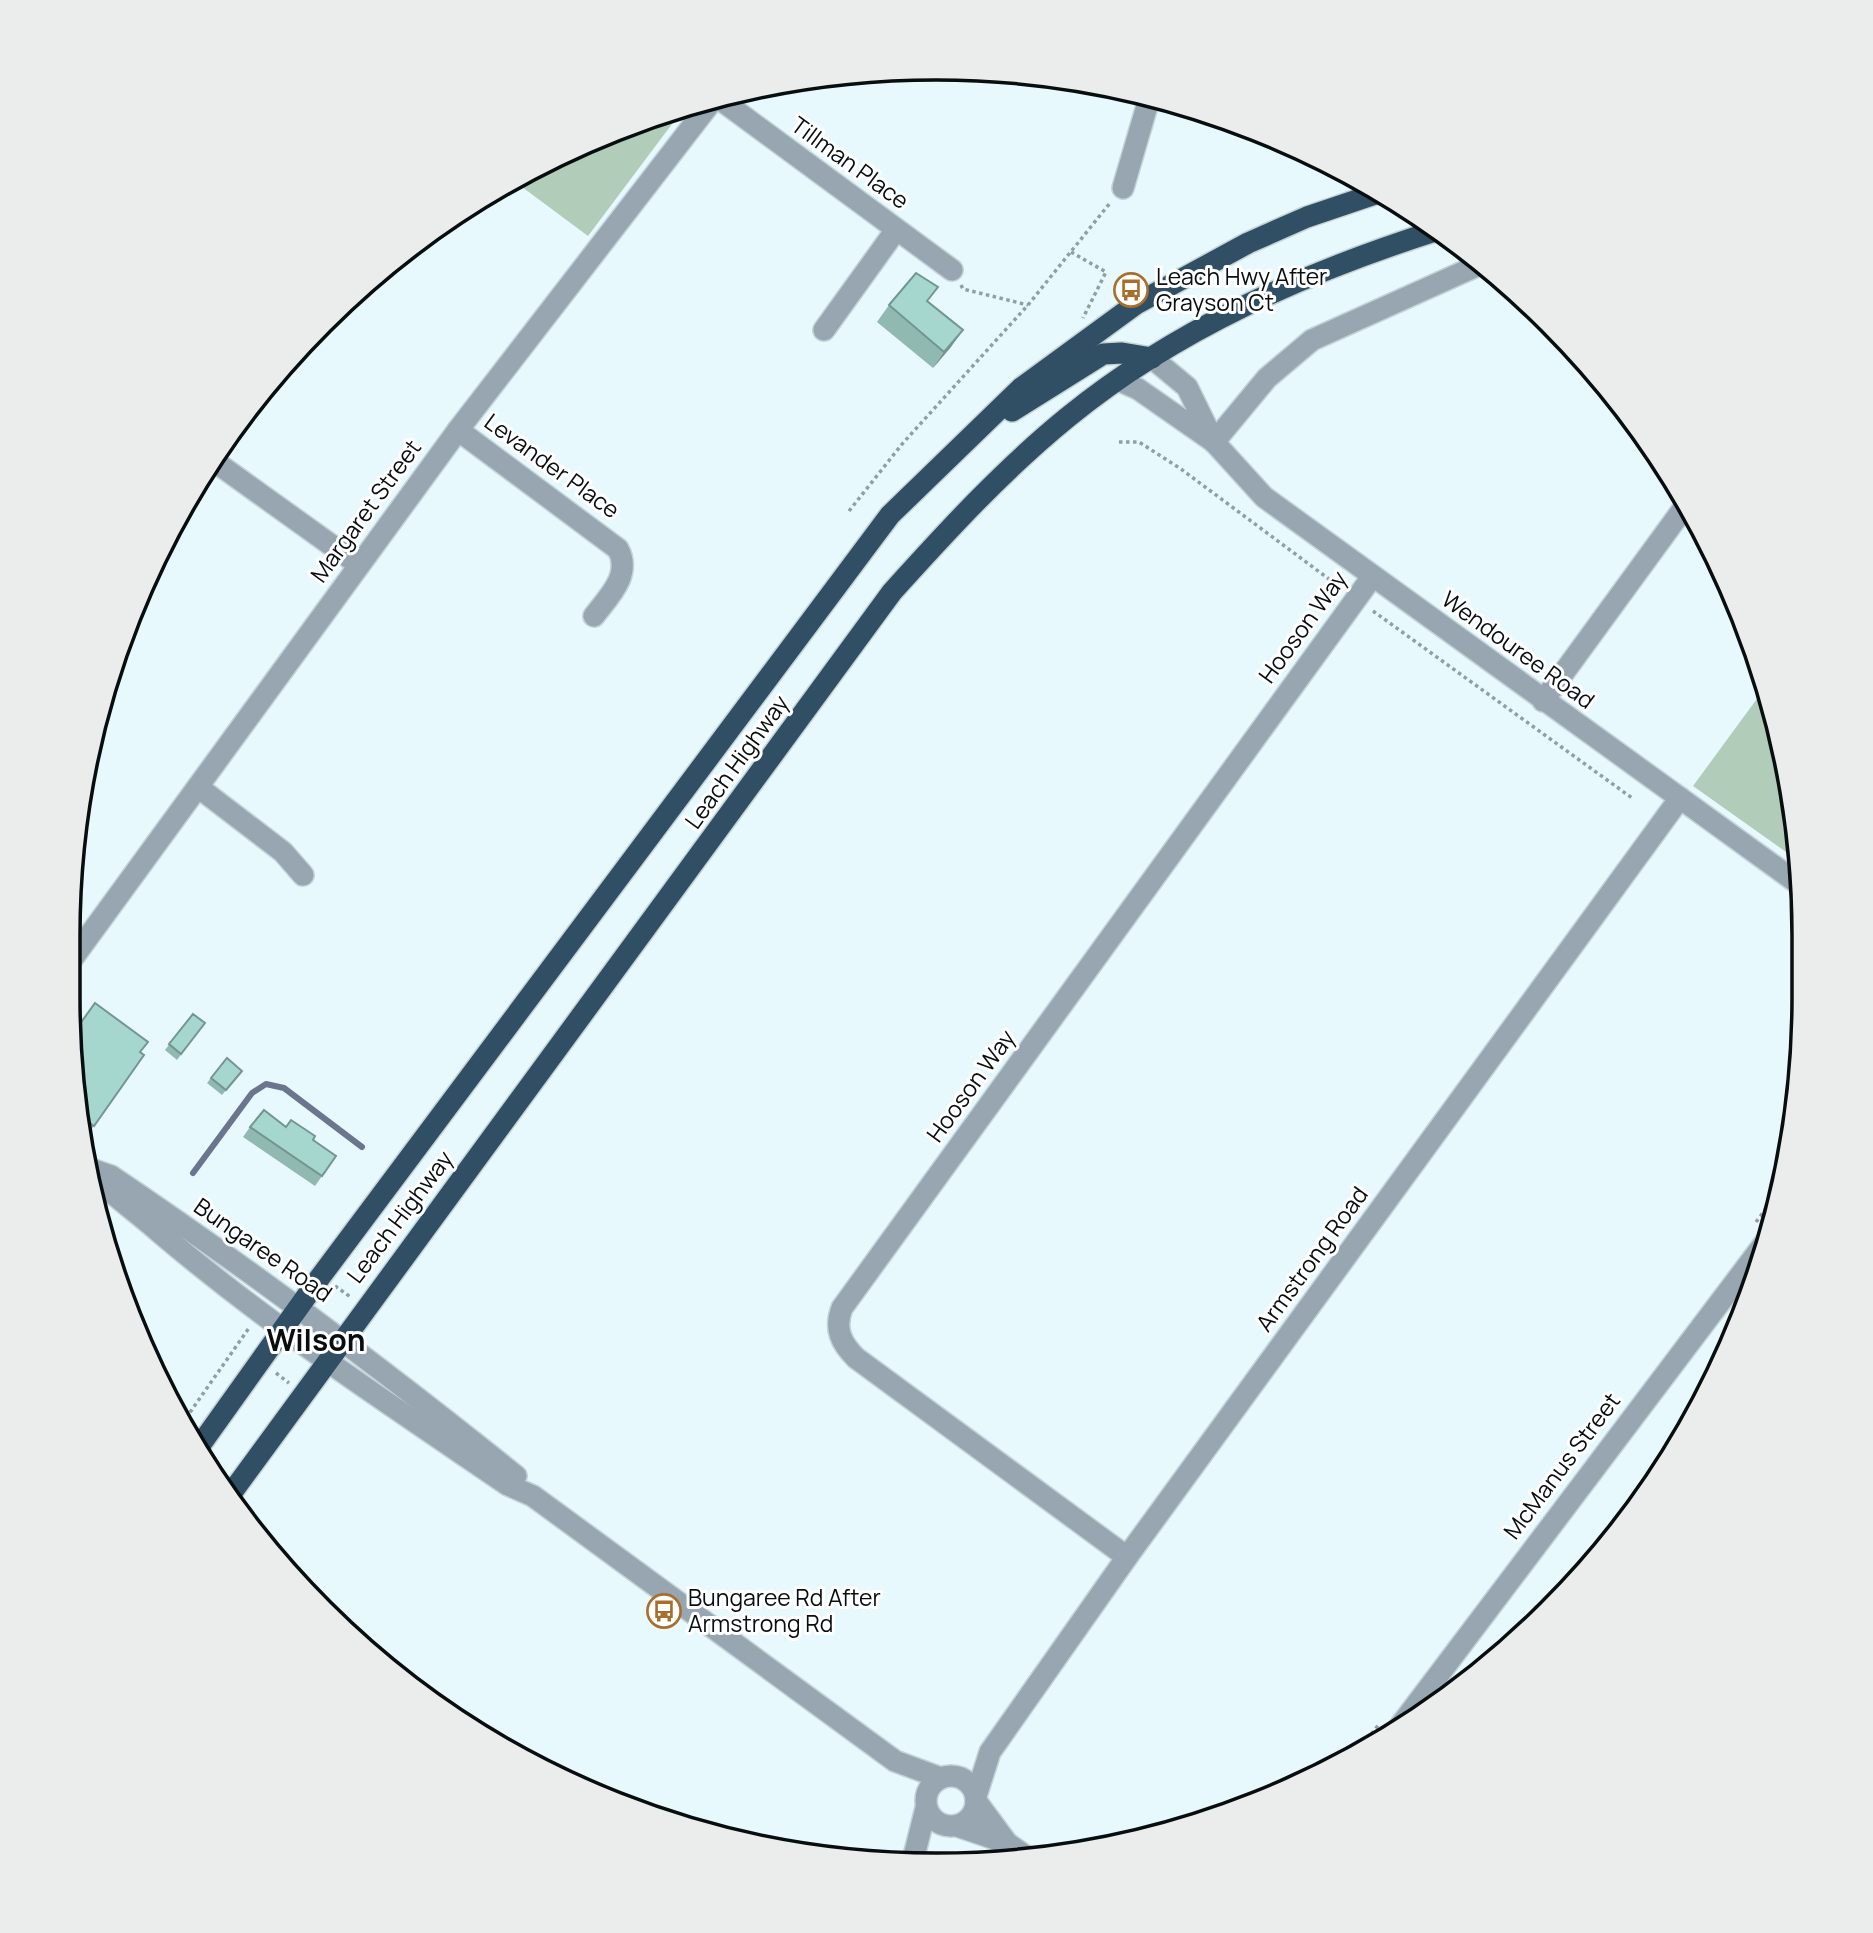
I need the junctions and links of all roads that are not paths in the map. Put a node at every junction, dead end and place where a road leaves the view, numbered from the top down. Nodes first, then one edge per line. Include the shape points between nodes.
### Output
1 (729, 107) edge
2 (1147, 107) edge
3 (703, 113) edge
4 (1123, 188) road end
5 (1367, 197) edge
6 (896, 230) junction
7 (1426, 234) edge
8 (1471, 268) edge
9 (952, 270) road end
10 (824, 330) dead end
11 (1152, 358) junction
12 (1118, 380) junction
13 (458, 430) junction
14 (1213, 442) junction
15 (951, 456) junction
16 (222, 466) edge
17 (1680, 513) edge
18 (359, 565) junction
19 (1372, 577) junction
20 (594, 616) dead end
21 (1543, 701) junction
22 (198, 787) junction
23 (1680, 798) junction
24 (303, 875) dead end
25 (1791, 878) edge
26 (80, 948) edge
27 (99, 1172) edge
28 (103, 1186) edge
29 (1748, 1269) edge
30 (298, 1307) junction
31 (282, 1329) junction
32 (342, 1339) junction
33 (326, 1361) junction
34 (204, 1439) edge
35 (235, 1487) edge
36 (533, 1496) junction
37 (1127, 1557) junction
38 (1416, 1705) edge
39 (990, 1752) junction
40 (895, 1760) junction
41 (947, 1777) junction
42 (976, 1799) junction
43 (926, 1804) junction
44 (952, 1826) junction
45 (1007, 1843) junction
46 (1015, 1849) edge
47 (916, 1852) edge
48 (922, 1853) edge

1 - 6 street, Tillman Place
2 - 4 street
3 - 13 street, Margaret Street
5 - 15 highway, Leach Highway via 1248,243 1136,304 1021,388
6 - 9 street, Tillman Place
6 - 10 street
7 - 11 highway, Leach Highway via 1273,290
8 - 14 street via 1312,340 1267,378
11 - 12 highway, Leach Highway
11 - 14 street, Wendouree Road via 1187,387
11 - 15 highway via 1103,354 1026,401
12 - 14 street, Wendouree Road via 1138,388
12 - 32 highway, Leach Highway via 1021,458 892,592
13 - 18 street, Margaret Street
13 - 20 street, Levander Place via 618,550 624,564 622,578
14 - 19 street, Wendouree Road via 1264,497
15 - 30 highway, Leach Highway via 890,514 856,557
16 - 18 street
17 - 21 street
18 - 22 street, Margaret Street
19 - 21 street, Wendouree Road
19 - 37 street, Hooson Way via 842,1308 838,1320 841,1340 856,1358
21 - 23 street, Wendouree Road
22 - 24 street via 283,852
22 - 26 street, Margaret Street
23 - 25 street, Wendouree Road
23 - 37 street, Armstrong Road
27 - 30 street, Bungaree Road via 111,1176
28 - 31 street, Bungaree Road
29 - 38 street, McManus Street
30 - 31 highway, Leach Highway
30 - 32 street, Bungaree Road
31 - 33 street, Bungaree Road
31 - 34 highway, Leach Highway
32 - 33 highway, Leach Highway
32 - 36 street, Bungaree Road via 517,1476
33 - 35 highway, Leach Highway
33 - 36 street, Bungaree Road via 508,1485
36 - 40 street, Bungaree Road
37 - 39 street, Armstrong Road
39 - 41 street, Armstrong Road
39 - 42 street, Armstrong Road
40 - 41 street, Bungaree Road
40 - 43 street, Bungaree Road
41 - 42 street via 968,1782
41 - 43 street via 930,1787
42 - 44 street via 971,1817
42 - 45 street
43 - 44 street via 934,1820
43 - 47 street
44 - 45 street
44 - 48 street
45 - 46 street

